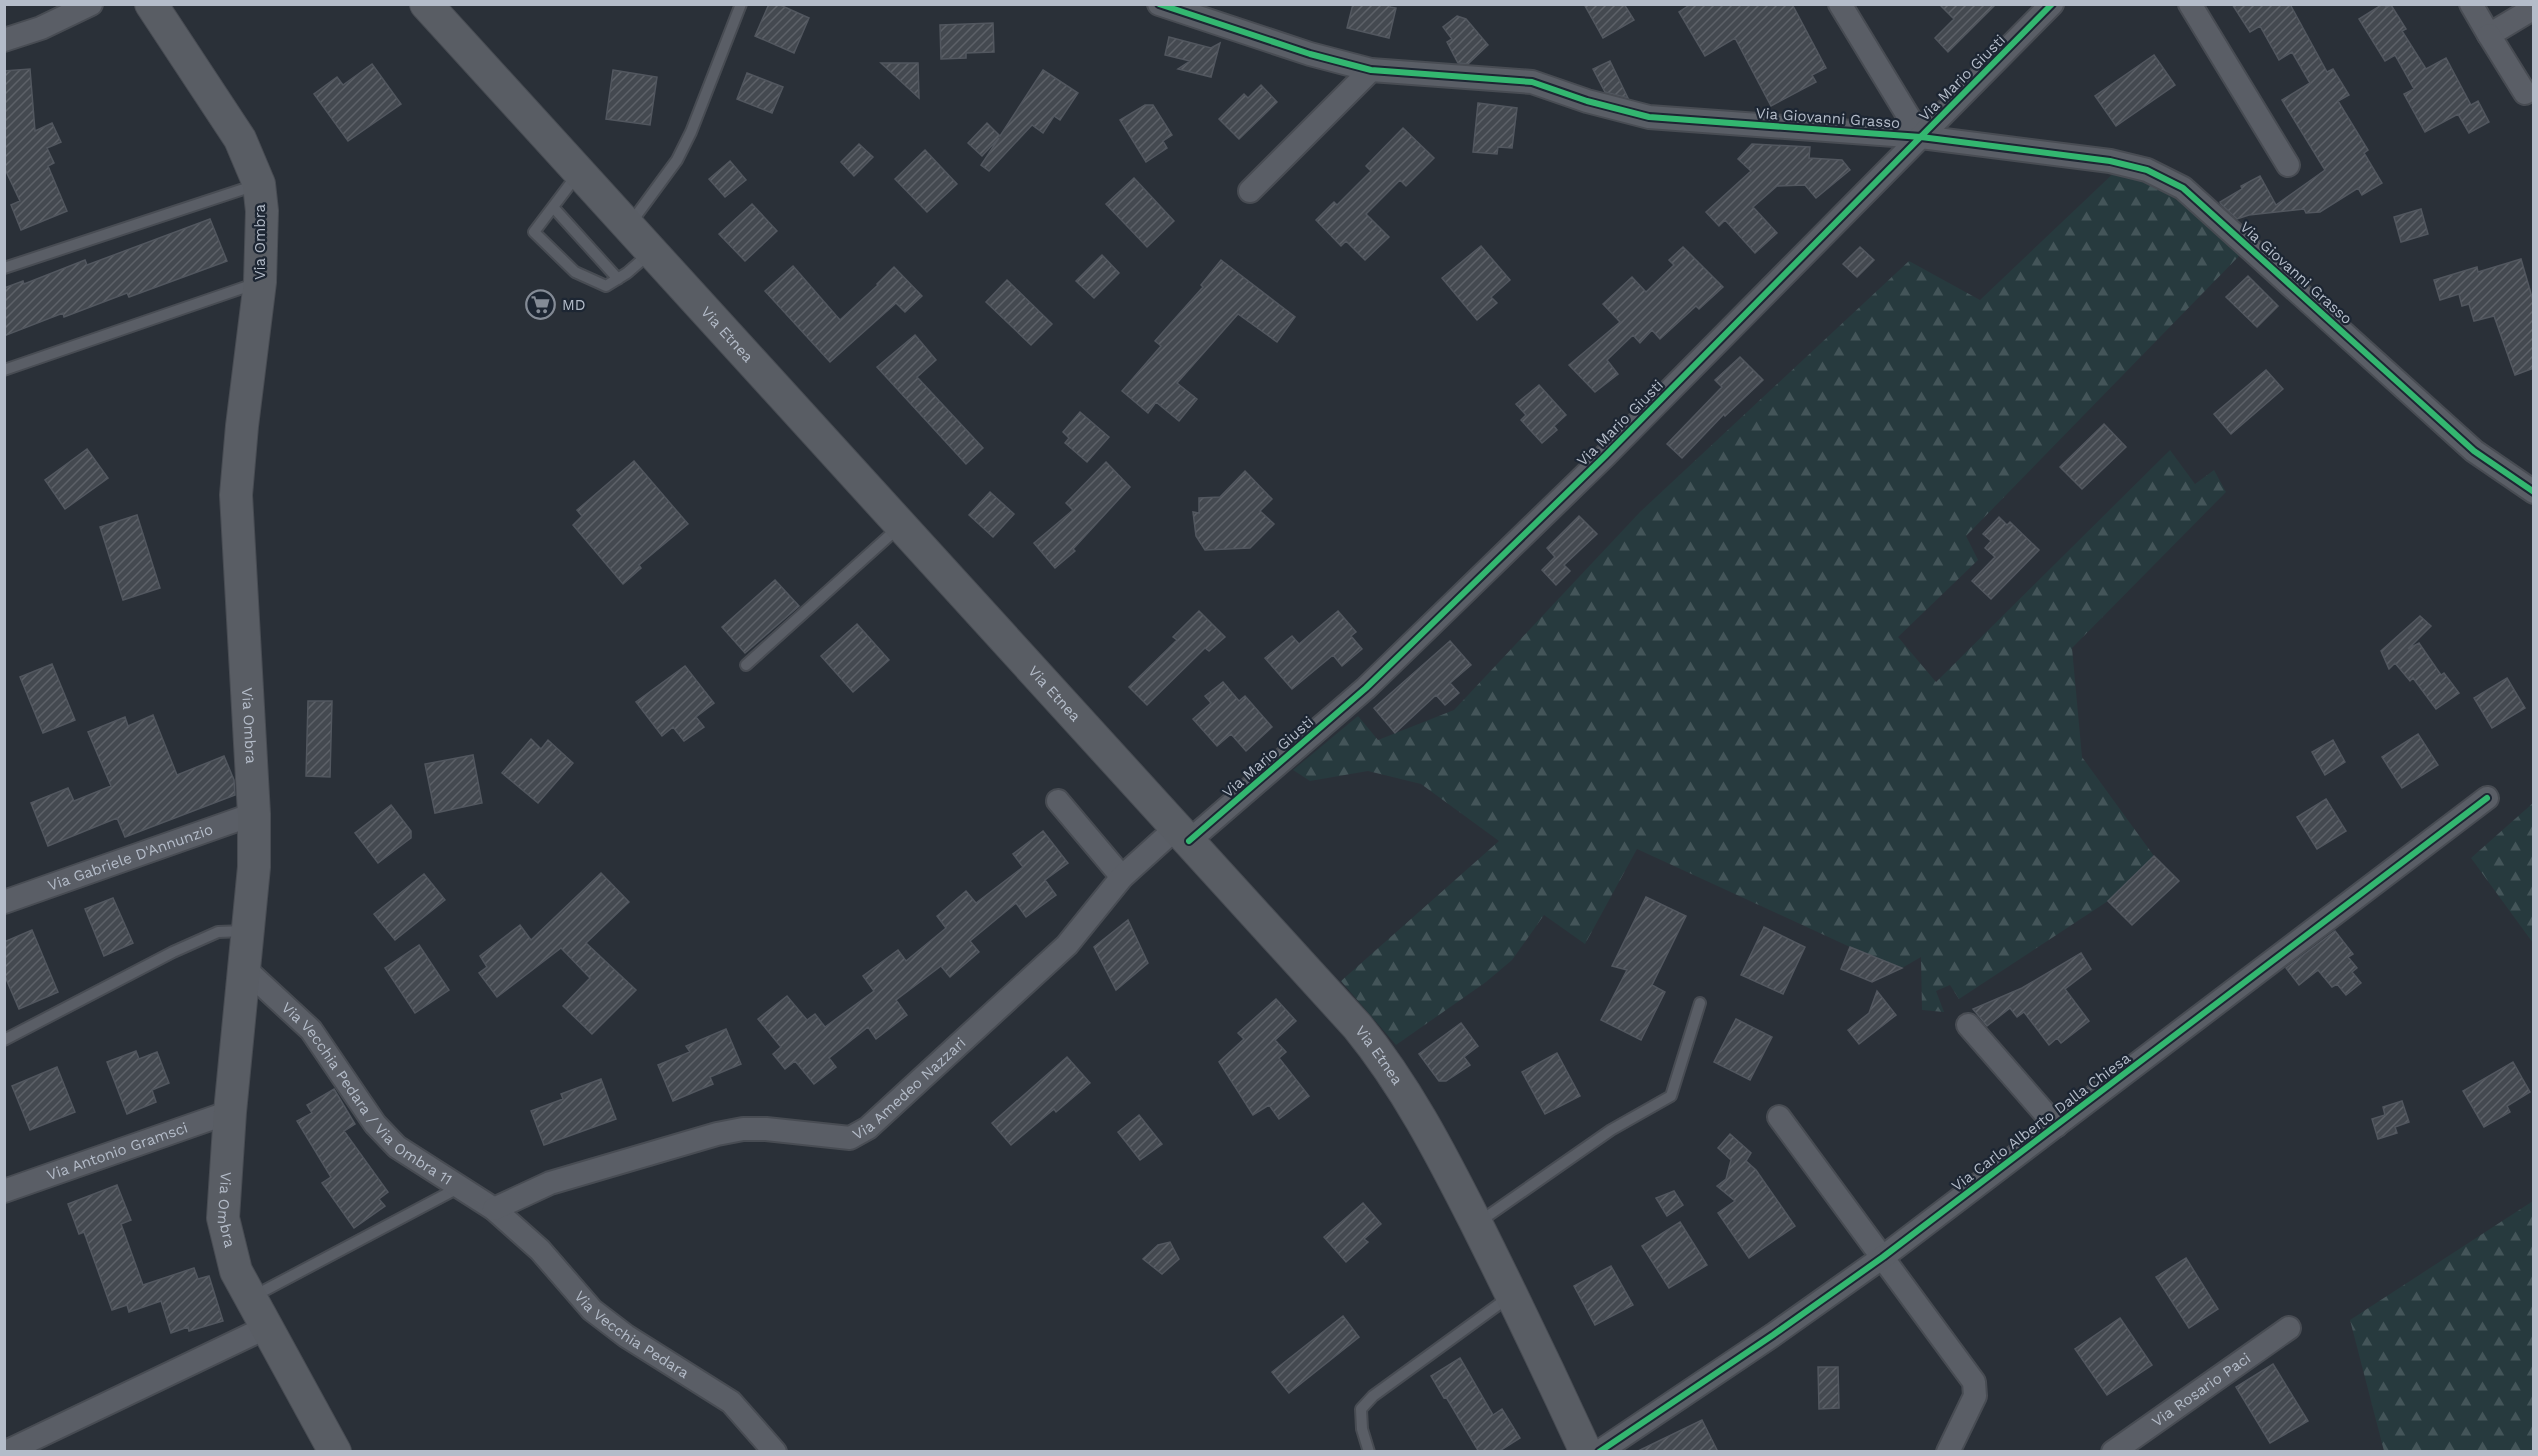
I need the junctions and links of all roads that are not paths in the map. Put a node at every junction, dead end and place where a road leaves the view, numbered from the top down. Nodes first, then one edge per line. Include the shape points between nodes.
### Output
1 (91, 4) edge
2 (152, 4) edge
3 (426, 4) edge
4 (741, 4) edge
5 (1159, 4) edge
6 (1840, 4) edge
7 (2052, 4) edge
8 (2190, 4) edge
9 (2471, 4) edge
10 (2534, 8) edge
11 (2489, 34) junction
12 (4, 40) edge
13 (1371, 70) junction
14 (2524, 93) dead end
15 (1921, 137) junction
16 (2288, 165) dead end
17 (579, 173) junction
18 (259, 184) junction
19 (1250, 191) dead end
20 (553, 207) junction
21 (628, 227) junction
22 (651, 252) junction
23 (4, 268) edge
24 (618, 279) junction
25 (260, 282) junction
26 (4, 370) edge
27 (2534, 492) edge
28 (901, 525) junction
29 (746, 665) dead end
30 (2487, 798) dead end
31 (1058, 801) dead end
32 (254, 814) junction
33 (1183, 834) junction
34 (1122, 877) junction
35 (8, 895) edge
36 (248, 931) junction
37 (244, 969) junction
38 (1700, 1002) dead end
39 (1968, 1025) dead end
40 (4, 1040) edge
41 (230, 1112) junction
42 (1779, 1117) dead end
43 (2056, 1126) junction
44 (458, 1188) junction
45 (4, 1191) edge
46 (495, 1209) junction
47 (1476, 1224) junction
48 (1883, 1257) junction
49 (1512, 1295) junction
50 (251, 1298) junction
51 (267, 1327) junction
52 (2289, 1328) dead end
53 (6, 1452) edge
54 (335, 1452) edge
55 (775, 1452) edge
56 (1369, 1452) edge
57 (1586, 1452) edge
58 (1599, 1452) edge
59 (1948, 1452) edge
60 (2113, 1452) edge

1 - 12 street via 41,28
2 - 18 main road, Via Ombra via 240,139
3 - 17 main road, Via Etnea
4 - 21 lane via 677,160
5 - 13 street, Via Giovanni Grasso
6 - 15 street
7 - 15 street, Via Mario Giusti
8 - 16 street
9 - 11 street
10 - 11 street
11 - 14 street
13 - 15 street, Via Giovanni Grasso via 1532,82 1649,117
13 - 19 street
15 - 27 street, Via Giovanni Grasso via 2110,161 2147,170 2183,188 2474,451
15 - 33 street, Via Mario Giusti via 1605,456 1366,688
17 - 20 lane
17 - 21 main road, Via Etnea
18 - 23 lane
18 - 25 main road, Via Ombra
20 - 24 lane
20 - 24 lane via 534,232 575,272 606,286
21 - 22 main road, Via Etnea
22 - 24 lane
22 - 28 main road, Via Etnea
25 - 26 lane
25 - 32 main road, Via Ombra via 236,495
28 - 29 lane
28 - 33 main road, Via Etnea
30 - 43 street, Via Carlo Alberto Dalla Chiesa
31 - 34 street
32 - 35 street, Via Gabriele D'Annunzio
32 - 36 main road, Via Ombra
33 - 34 street, Via Amedeo Nazzari
33 - 47 main road, Via Etnea via 1382,1056 1424,1122
34 - 46 street, Via Amedeo Nazzari via 1067,945 868,1128 850,1137 766,1129 717,1134 550,1184
36 - 37 main road, Via Ombra
36 - 40 lane via 218,932 173,952
37 - 41 main road, Via Ombra
37 - 44 street, Via Vecchia Pedara / Via Ombra 11 via 311,1030 375,1124 397,1147
38 - 47 lane via 1671,1096 1611,1130
39 - 43 street
41 - 45 street, Via Antonio Gramsci
41 - 50 main road, Via Ombra via 223,1218 236,1271
42 - 48 street
43 - 48 street, Via Carlo Alberto Dalla Chiesa
44 - 46 street, Via Vecchia Pedara / Via Ombra 11
44 - 50 lane
46 - 55 street, Via Vecchia Pedara via 540,1250 592,1310 731,1402
47 - 49 main road, Via Etnea
48 - 58 street, Via Carlo Alberto Dalla Chiesa
48 - 59 street via 1974,1382 1975,1396
49 - 56 lane via 1373,1395 1361,1409
49 - 57 main road, Via Etnea
50 - 51 main road, Via Ombra
51 - 53 street
51 - 54 main road, Via Ombra
52 - 60 street, Via Rosario Paci

